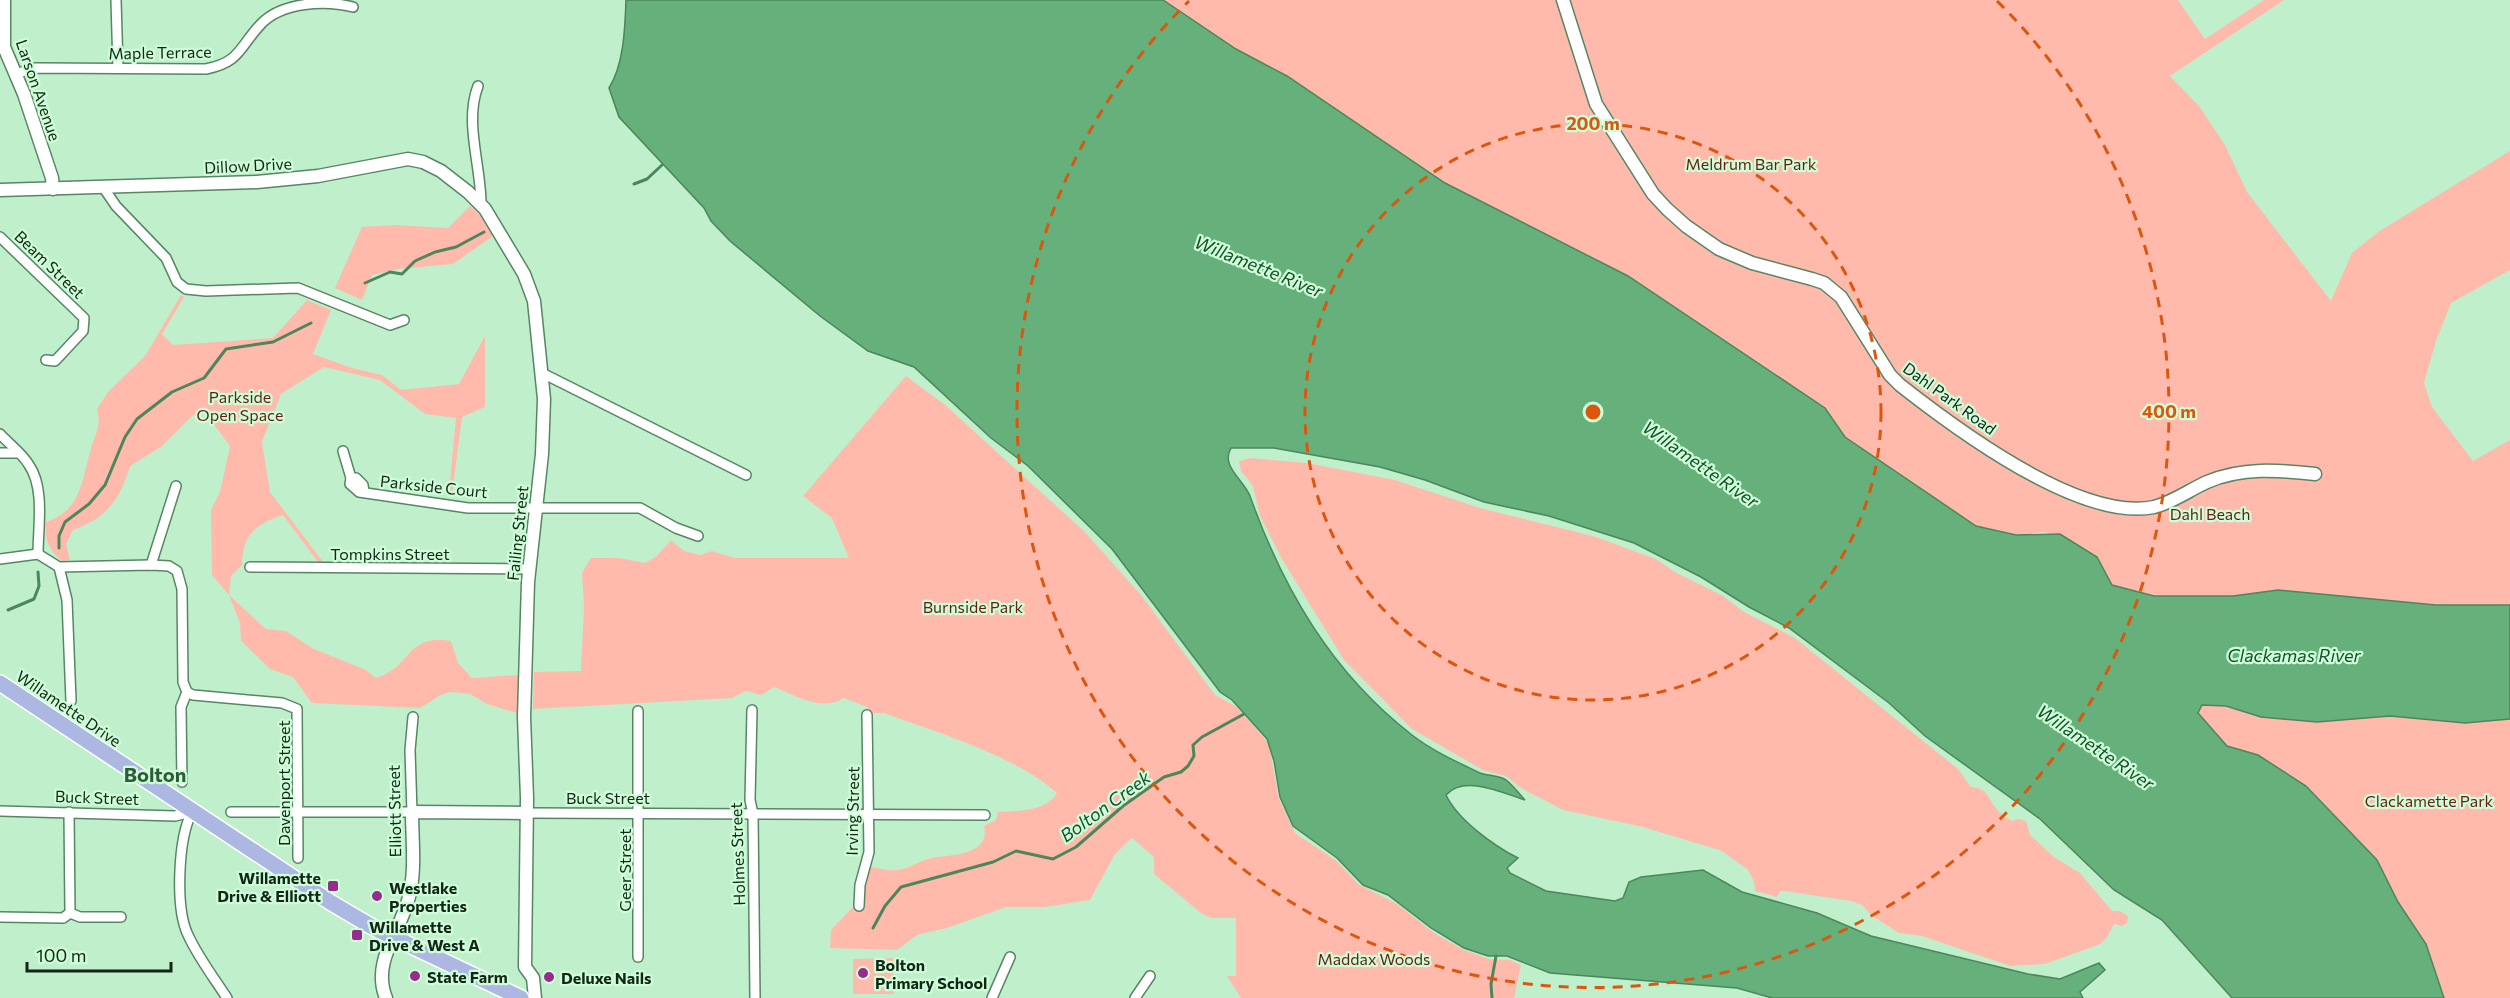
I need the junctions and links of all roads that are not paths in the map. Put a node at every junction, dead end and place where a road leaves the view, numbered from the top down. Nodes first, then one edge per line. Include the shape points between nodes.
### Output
1 (4, 0) edge
2 (116, 0) edge
3 (1563, 0) edge
4 (353, 7) dead end
5 (118, 68) junction
6 (15, 74) junction
7 (478, 86) dead end
8 (103, 187) junction
9 (53, 189) junction
10 (0, 190) edge
11 (481, 204) junction
12 (0, 237) edge
13 (404, 320) dead end
14 (46, 360) dead end
15 (542, 373) junction
16 (0, 434) edge
17 (343, 451) dead end
18 (0, 453) edge
19 (18, 453) junction
20 (2315, 474) dead end
21 (746, 475) dead end
22 (176, 486) dead end
23 (536, 506) junction
24 (698, 537) dead end
25 (39, 554) junction
26 (0, 559) edge
27 (151, 564) junction
28 (59, 567) junction
29 (250, 567) dead end
30 (529, 568) junction
31 (0, 683) edge
32 (187, 692) junction
33 (71, 701) dead end
34 (752, 710) dead end
35 (638, 711) dead end
36 (867, 715) dead end
37 (413, 717) dead end
38 (182, 782) dead end
39 (0, 811) edge
40 (69, 812) junction
41 (192, 812) junction
42 (231, 812) dead end
43 (298, 812) junction
44 (412, 812) junction
45 (526, 813) junction
46 (639, 814) junction
47 (753, 814) junction
48 (869, 815) junction
49 (985, 815) dead end
50 (298, 858) dead end
51 (859, 906) dead end
52 (70, 913) junction
53 (0, 917) edge
54 (122, 917) dead end
55 (394, 938) junction
56 (638, 957) dead end
57 (1010, 957) dead end
58 (1150, 976) dead end
59 (227, 998) edge
60 (386, 998) edge
61 (521, 998) edge
62 (535, 998) edge
63 (755, 998) edge
64 (992, 998) edge
65 (1135, 998) edge

1 - 6 street, Larson Avenue via 4,47
2 - 5 street
3 - 20 street, Dahl Park Road via 1596,104 1653,194 1667,209 1719,249 1830,288 1841,297 1890,375 2035,476 2088,499 2151,507 2231,473
4 - 5 street, Maple Terrace via 340,3 307,4 280,10 260,25 232,61 219,66
5 - 6 street, Maple Terrace via 34,68
6 - 9 street, Larson Avenue
7 - 11 street, Failing Street via 472,115
8 - 9 street, Dillow Drive
8 - 11 street, Dillow Drive via 278,181 408,159 441,171
8 - 13 street via 166,258 177,282 186,289 298,288 390,325
9 - 10 street, Dillow Drive
11 - 15 street, Failing Street via 531,290
12 - 14 street, Beam Street via 84,318 83,331 55,361
15 - 21 street
15 - 23 street, Failing Street via 544,432
16 - 19 street
17 - 23 street, Parkside Court via 351,478 363,485 364,492 378,497 468,507
18 - 19 street
19 - 25 street via 30,466 38,487
22 - 27 street
23 - 24 street, Parkside Court via 640,508
23 - 30 street, Failing Street
25 - 26 street
25 - 28 street
27 - 28 street
27 - 32 street via 177,571 182,589 183,682
28 - 33 street via 67,600
29 - 30 street, Tompkins Street
30 - 45 street, Failing Street via 524,717
31 - 41 main road, Willamette Drive
32 - 38 street via 181,707
32 - 43 street, Davenport Street via 282,703 297,709
34 - 47 street, Holmes Street
35 - 46 street, Geer Street
36 - 48 street, Irving Street
37 - 44 street, Elliott Street
39 - 40 street, Buck Street
40 - 41 street, Buck Street via 175,816
40 - 52 street
41 - 55 main road, Willamette Drive via 330,902
41 - 59 street via 183,835 181,913 188,936
42 - 43 street, Buck Street
43 - 44 street, Buck Street
43 - 50 street, Davenport Street
44 - 45 street, Buck Street
44 - 55 street, Elliott Street via 410,896
45 - 46 street, Buck Street
45 - 62 street, Failing Street via 525,968 533,978
46 - 47 street, Buck Street
46 - 56 street, Geer Street
47 - 48 street, Buck Street
47 - 63 street, Holmes Street
48 - 49 street, Buck Street
48 - 51 street, Irving Street via 869,852
52 - 53 street via 63,918
52 - 54 street via 80,917
55 - 60 street, Elliott Street via 382,966
55 - 61 main road, Willamette Drive
57 - 64 street
58 - 65 street

